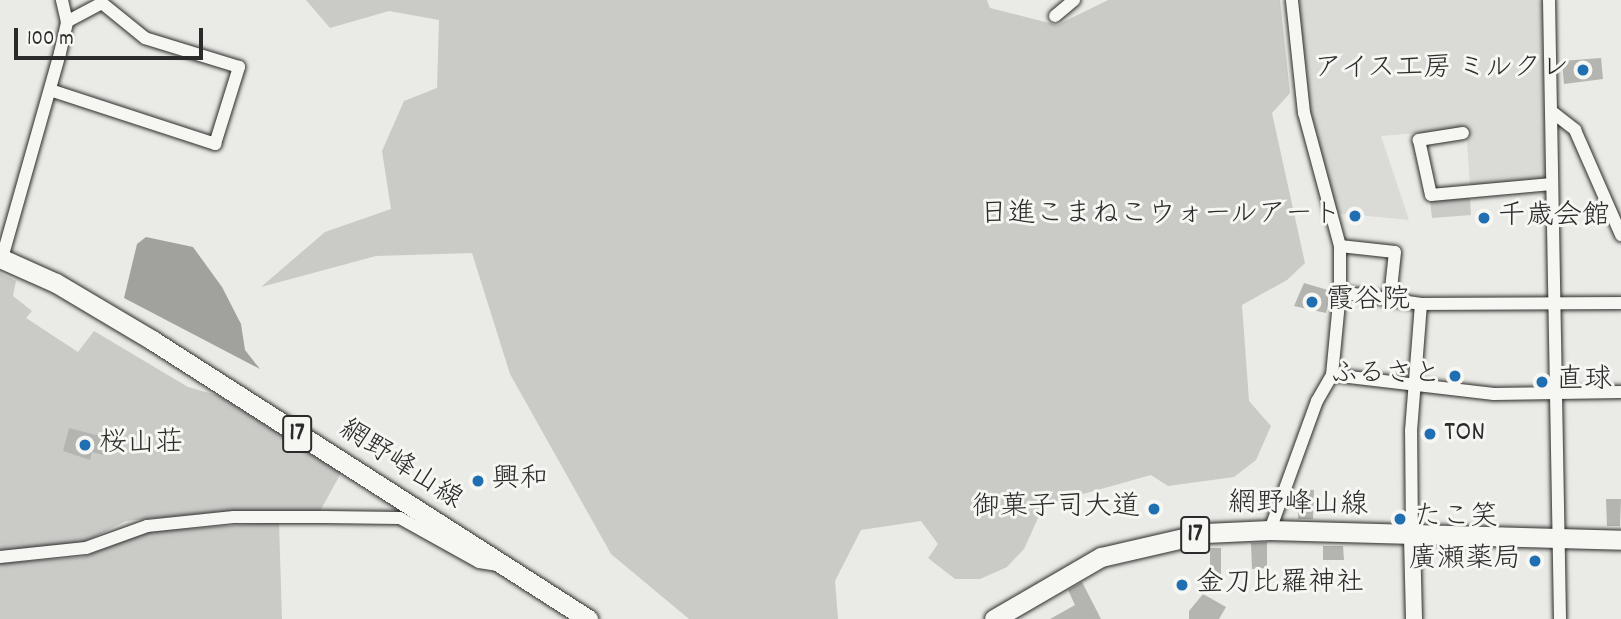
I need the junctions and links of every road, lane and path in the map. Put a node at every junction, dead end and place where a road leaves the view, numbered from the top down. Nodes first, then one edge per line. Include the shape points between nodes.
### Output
1 (62, 0) edge
2 (1074, 0) edge
3 (1292, 0) edge
4 (1549, 0) edge
5 (103, 1) edge
6 (1055, 16) dead end
7 (67, 22) junction
8 (50, 90) junction
9 (1551, 111) junction
10 (1463, 133) dead end
11 (1552, 184) junction
12 (1621, 235) edge
13 (1340, 246) junction
14 (1, 251) edge
15 (1340, 292) junction
16 (1390, 298) junction
17 (1621, 303) edge
18 (1421, 304) junction
19 (1554, 304) junction
20 (1332, 375) junction
21 (1415, 386) junction
22 (1621, 392) edge
23 (1555, 394) junction
24 (1270, 530) junction
25 (1417, 537) junction
26 (1557, 539) junction
27 (1621, 540) edge
28 (0, 557) edge
29 (503, 566) junction
30 (588, 619) edge
31 (994, 619) edge
32 (1414, 619) edge
33 (1560, 619) edge

1 - 7 street
2 - 6 street
3 - 13 street via 1304,113
4 - 9 street
5 - 7 street
5 - 8 street via 145,38 239,67 215,144
7 - 8 street
8 - 14 street
9 - 11 street
9 - 12 street via 1575,130
10 - 11 street via 1419,140 1431,195
11 - 19 street
13 - 15 street
13 - 16 street via 1395,253
14 - 29 main road, 網野峰山線 / 17 via 152,340
15 - 16 street
15 - 20 street
16 - 18 street
17 - 19 street
18 - 19 street
18 - 21 street
19 - 23 street
20 - 21 street
20 - 24 street via 1317,401
21 - 23 street
21 - 25 street
22 - 23 street
23 - 26 street
24 - 25 main road, 網野峰山線 / 17
24 - 31 main road, 網野峰山線 / 17 via 1205,533 1101,557
25 - 26 main road, 網野峰山線 / 17
25 - 32 street
26 - 27 main road, 網野峰山線 / 17
26 - 33 street
28 - 29 street via 86,548 147,526 234,516 400,518 479,562
29 - 30 main road, 網野峰山線 / 17

